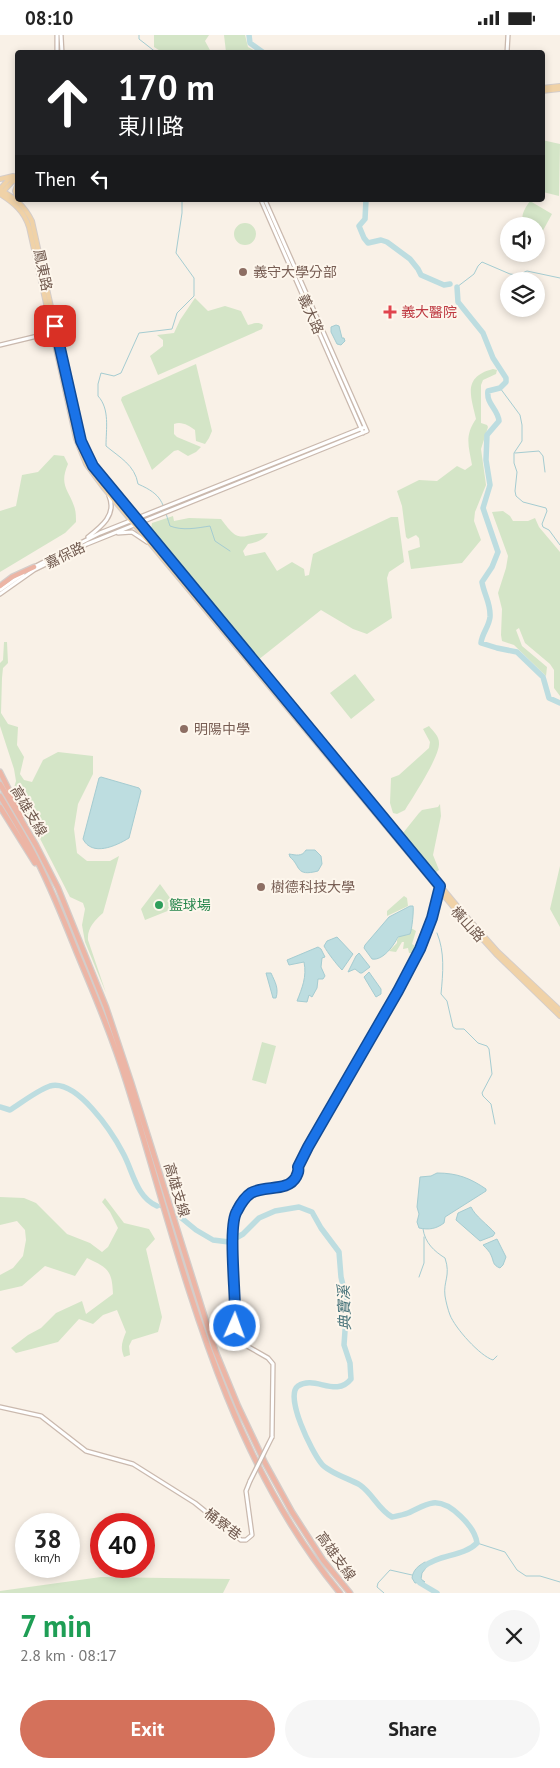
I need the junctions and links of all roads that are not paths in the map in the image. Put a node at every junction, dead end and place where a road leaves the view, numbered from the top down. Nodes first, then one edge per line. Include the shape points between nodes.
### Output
1 (57, 35) edge
2 (61, 35) edge
3 (508, 35) edge
4 (57, 50) edge
5 (62, 50) edge
6 (507, 50) edge
7 (560, 87) edge
8 (545, 90) edge
9 (15, 176) edge
10 (15, 176) edge
11 (0, 179) edge
12 (15, 183) edge
13 (1, 192) edge
14 (15, 198) edge
15 (20, 202) edge
16 (264, 202) edge
17 (55, 332) junction
18 (0, 345) edge
19 (74, 417) junction
20 (363, 428) junction
21 (103, 487) junction
22 (136, 519) junction
23 (131, 521) junction
24 (140, 523) junction
25 (134, 525) junction
26 (108, 535) junction
27 (83, 541) junction
28 (150, 545) junction
29 (34, 567) junction
30 (0, 585) edge
31 (0, 590) edge
32 (0, 594) edge
33 (0, 772) edge
34 (0, 784) edge
35 (0, 796) edge
36 (0, 807) edge
37 (43, 857) junction
38 (47, 881) junction
39 (440, 889) junction
40 (560, 1010) edge
41 (560, 1016) edge
42 (0, 1407) edge
43 (340, 1593) edge
44 (350, 1593) edge

1 - 4 street
2 - 5 street
3 - 6 street
7 - 8 main road
9 - 11 main road
10 - 13 main road via 8,180
12 - 13 main road
13 - 14 main road, 鳳東路
13 - 17 main road, 鳳東路 via 27,219
15 - 17 main road, 鳳東路 via 32,221
16 - 20 street, 義大路
17 - 18 street
17 - 19 main road, 鳳東路
19 - 21 main road, 鳳東路 via 81,452
19 - 22 main road, 鳳東路 via 93,466
20 - 22 street
20 - 24 street via 367,431
21 - 23 main road, 鳳東路
21 - 27 street via 111,501 110,514
22 - 23 street, 嘉保路
22 - 24 main road, 鳳東路
23 - 25 main road, 鳳東路
23 - 27 street, 嘉保路
24 - 25 street, 嘉保路
24 - 39 main road, 橫山路
25 - 26 street, 嘉保路
25 - 28 main road, 橫山路
26 - 28 street via 132,532
26 - 32 street, 嘉保路 via 34,570
27 - 29 street, 嘉保路
28 - 39 main road, 橫山路
29 - 30 highway
29 - 31 street, 嘉保路
33 - 37 highway
34 - 37 highway, 高雄支線
35 - 38 highway, 高雄支線
36 - 38 highway
37 - 44 highway, 高雄支線 via 106,1007 215,1351 265,1463 292,1512 322,1560
38 - 43 highway, 高雄支線 via 100,1009 126,1082 208,1350 260,1469 317,1565
39 - 40 main road, 橫山路 via 498,952
39 - 41 main road, 橫山路 via 496,954
39 - 42 street, 桶寮巷, bridge via 420,949 308,1147 291,1184 248,1196 234,1216 235,1330 246,1346 273,1364 272,1437 246,1491 252,1535 246,1541 241,1540 195,1503 133,1464 86,1451 41,1416

